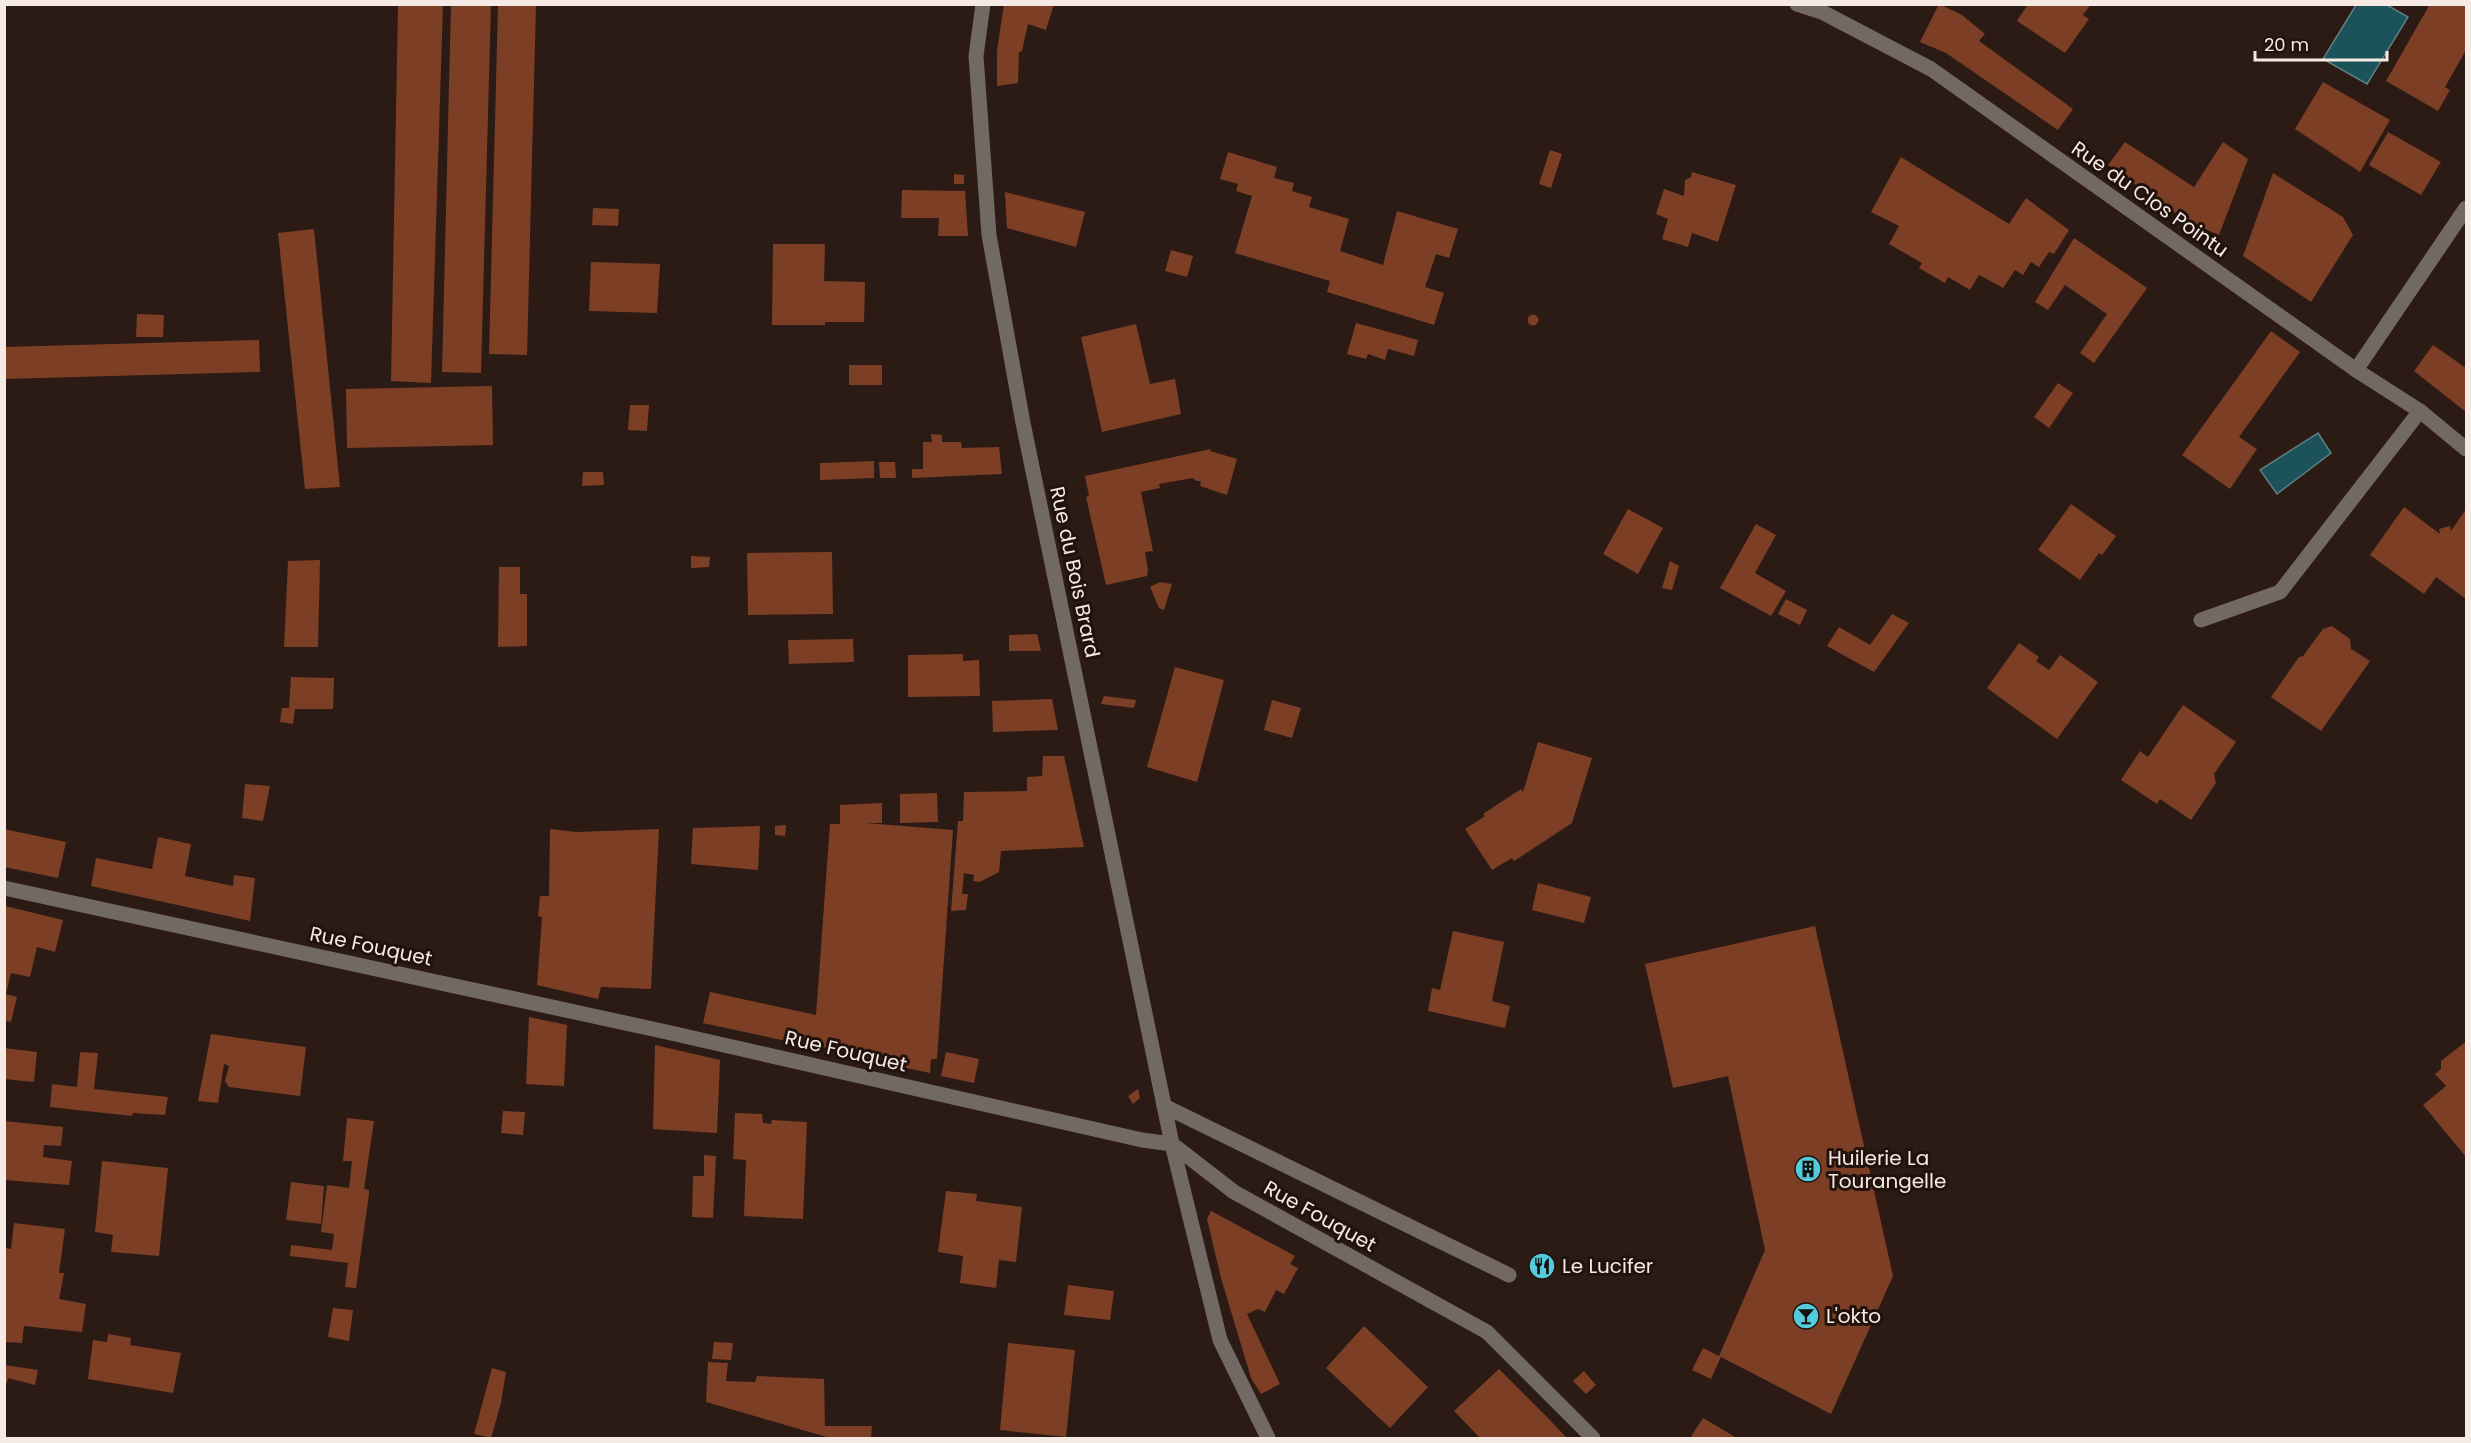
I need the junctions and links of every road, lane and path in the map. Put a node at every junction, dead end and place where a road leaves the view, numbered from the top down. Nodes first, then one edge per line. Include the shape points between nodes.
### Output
1 (984, 4) edge
2 (1797, 4) edge
3 (2466, 207) edge
4 (2356, 369) junction
5 (2420, 411) junction
6 (2466, 449) edge
7 (2201, 620) dead end
8 (4, 888) edge
9 (1164, 1106) junction
10 (1172, 1144) junction
11 (1509, 1275) dead end
12 (1268, 1438) edge
13 (1593, 1438) edge

1 - 9 street, Rue du Bois Brard via 976,56 989,235 1023,423
2 - 4 street, Rue du Clos Pointu via 1822,12 1930,69
3 - 4 street
4 - 5 street, Rue du Clos Pointu
5 - 6 street, Rue du Clos Pointu
5 - 7 street via 2280,592
8 - 10 street, Rue Fouquet
9 - 10 street, Rue du Bois Brard
9 - 11 street
10 - 12 street, Rue du Bois Brard via 1220,1340
10 - 13 street, Rue Fouquet via 1234,1192 1487,1332

